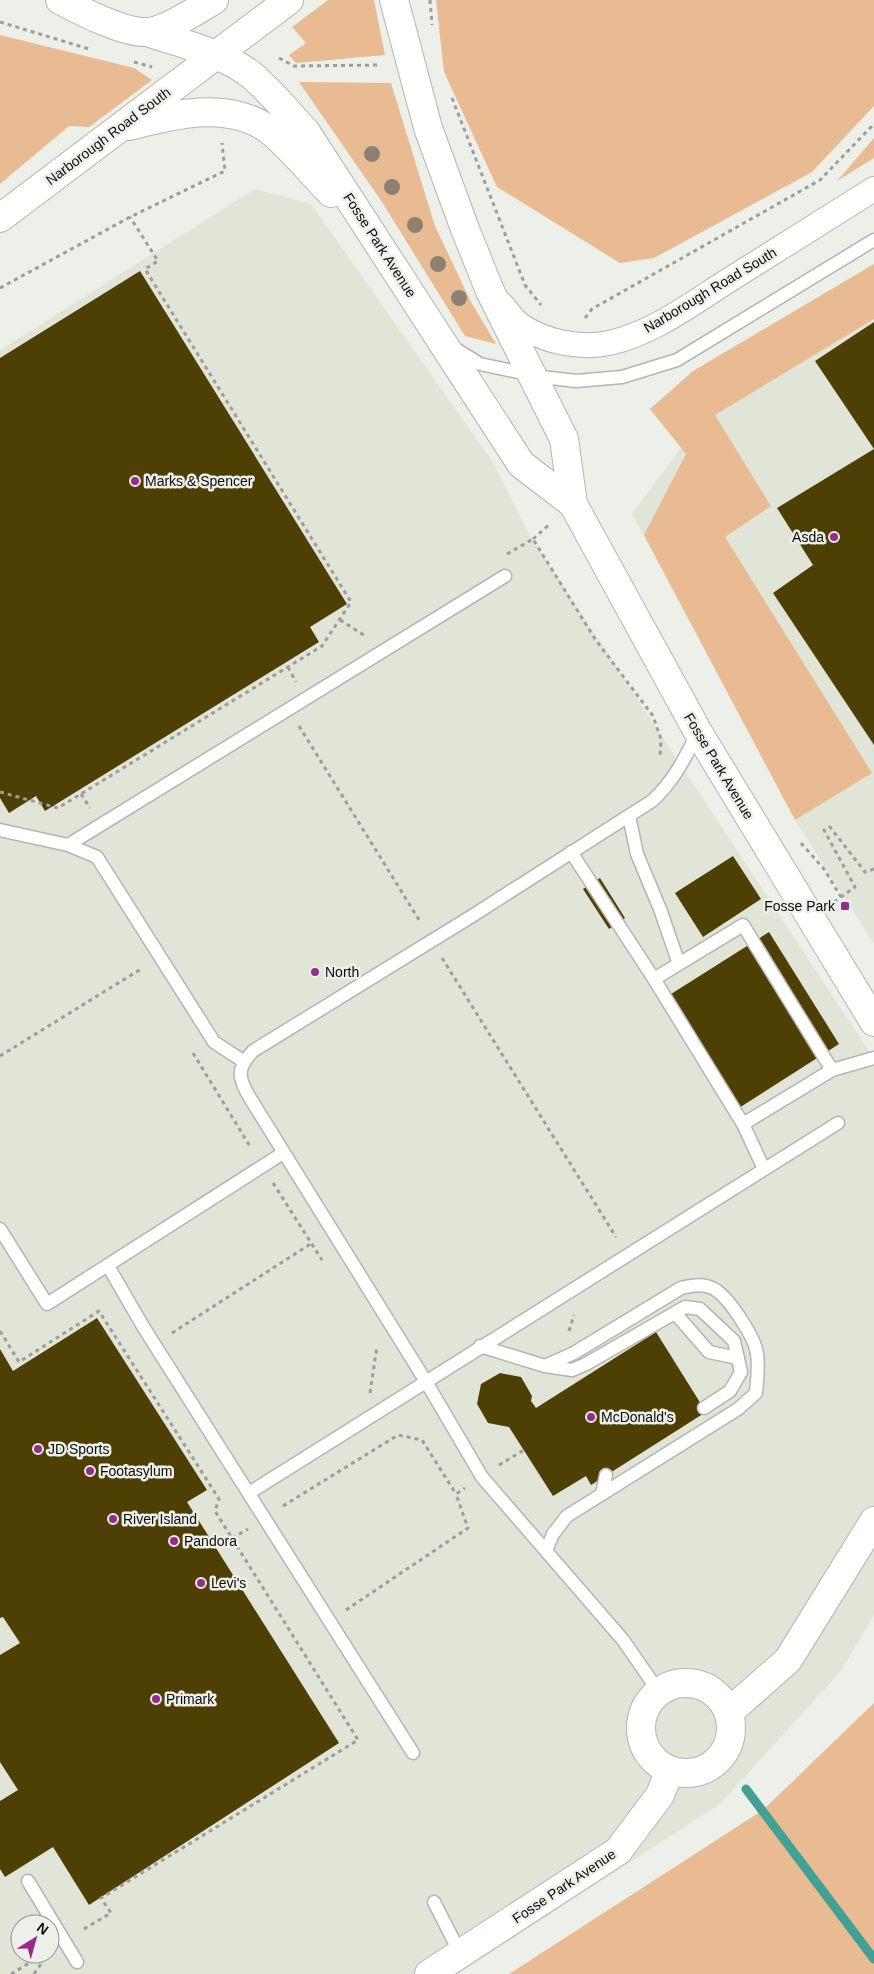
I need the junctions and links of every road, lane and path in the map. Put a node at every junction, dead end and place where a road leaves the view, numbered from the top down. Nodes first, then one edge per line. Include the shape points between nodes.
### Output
1 (60, 0) edge
2 (214, 0) edge
3 (288, 0) edge
4 (394, 0) edge
5 (0, 22) edge
6 (148, 32) junction
7 (91, 49) dead end
8 (270, 54) dead end
9 (217, 55) junction
10 (127, 60) dead end
11 (387, 65) dead end
12 (154, 68) dead end
13 (450, 92) dead end
14 (874, 124) edge
15 (118, 129) junction
16 (222, 135) dead end
17 (874, 189) edge
18 (130, 217) junction
19 (0, 218) edge
20 (373, 236) junction
21 (874, 240) edge
22 (0, 288) edge
23 (490, 291) junction
24 (546, 310) dead end
25 (582, 322) dead end
26 (442, 341) junction
27 (532, 374) junction
28 (573, 504) junction
29 (501, 558) dead end
30 (505, 576) dead end
31 (340, 620) junction
32 (371, 639) dead end
33 (288, 667) junction
34 (298, 704) junction
35 (698, 732) junction
36 (659, 764) dead end
37 (0, 792) edge
38 (629, 816) junction
39 (0, 830) edge
40 (68, 845) junction
41 (571, 852) junction
42 (874, 869) edge
43 (812, 918) junction
44 (432, 941) junction
45 (136, 961) dead end
46 (679, 964) junction
47 (141, 969) junction
48 (146, 977) dead end
49 (654, 979) junction
50 (874, 1022) edge
51 (191, 1051) dead end
52 (0, 1056) edge
53 (874, 1058) edge
54 (243, 1061) junction
55 (832, 1070) junction
56 (838, 1123) dead end
57 (743, 1124) junction
58 (283, 1153) junction
59 (262, 1166) junction
60 (764, 1169) junction
61 (0, 1229) edge
62 (312, 1243) junction
63 (627, 1254) junction
64 (108, 1266) junction
65 (327, 1267) dead end
66 (674, 1313) junction
67 (0, 1331) edge
68 (396, 1334) junction
69 (372, 1338) dead end
70 (154, 1344) junction
71 (480, 1346) junction
72 (738, 1358) junction
73 (545, 1366) junction
74 (425, 1380) junction
75 (704, 1408) dead end
76 (524, 1450) dead end
77 (606, 1475) dead end
78 (482, 1477) junction
79 (248, 1493) junction
80 (456, 1494) junction
81 (602, 1494) junction
82 (264, 1518) junction
83 (874, 1521) edge
84 (232, 1538) junction
85 (546, 1551) junction
86 (329, 1622) junction
87 (659, 1692) junction
88 (729, 1712) junction
89 (413, 1753) dead end
90 (670, 1770) junction
91 (28, 1881) dead end
92 (434, 1902) dead end
93 (78, 1933) dead end
94 (461, 1955) junction
95 (77, 1962) dead end
96 (28, 1964) edge
97 (11, 1974) edge
98 (429, 1974) edge

1 - 6 main road, Fosse Park Avenue via 92,16
2 - 6 main road
3 - 9 main road, Narborough Road South
4 - 23 main road, Fosse Park Avenue via 428,128
5 - 7 path
6 - 9 main road, Fosse Park Avenue
8 - 11 path via 294,66
9 - 15 main road, Narborough Road South
9 - 20 main road, Fosse Park Avenue via 264,85 306,132
10 - 12 path
13 - 24 path via 525,285
14 - 25 path via 820,180 592,309
15 - 19 main road, Narborough Road South
15 - 20 main road via 178,114 219,113 243,118 265,128
16 - 18 path via 225,170
17 - 23 street, Narborough Road South via 672,316 607,344 580,346 536,335 517,323
18 - 22 path
18 - 31 path via 158,261 145,269 351,602
20 - 26 main road, Fosse Park Avenue
21 - 27 lane via 677,360 622,377 576,381
23 - 27 main road, Fosse Park Avenue
26 - 27 lane via 480,364
26 - 28 main road, Fosse Park Avenue via 521,464
27 - 28 main road, Fosse Park Avenue via 564,439
28 - 35 main road, Fosse Park Avenue
29 - 36 path via 533,539 594,639 654,716 661,739
30 - 34 lane
31 - 32 path
31 - 33 path via 322,646
33 - 34 path via 299,687
33 - 37 path via 58,808
34 - 40 lane
34 - 44 path via 297,724
35 - 38 lane via 666,788
35 - 43 main road, Fosse Park Avenue
38 - 41 lane
38 - 46 lane via 637,854
39 - 40 lane
40 - 54 lane via 97,857 214,1042
41 - 44 lane
41 - 49 lane
42 - 43 path via 865,872 830,827 824,830 855,887
43 - 50 main road, Fosse Park Avenue
44 - 54 lane via 253,1051
44 - 63 path
45 - 47 path
46 - 49 lane
46 - 55 lane via 743,925
47 - 48 path
47 - 52 path
49 - 57 lane
51 - 59 path
53 - 55 lane
54 - 58 lane via 241,1083
55 - 57 lane
56 - 60 lane
57 - 60 lane
58 - 59 lane
58 - 68 lane
59 - 62 path
59 - 64 lane
60 - 63 lane
61 - 64 lane via 47,1304
62 - 65 path
62 - 70 path
63 - 71 lane
64 - 70 lane
66 - 72 lane via 709,1352
66 - 72 lane via 685,1307 700,1309 734,1341
66 - 73 lane via 572,1370
67 - 84 path via 19,1362 99,1311 220,1499 215,1511
68 - 69 path via 377,1346
68 - 74 lane
70 - 79 lane
71 - 73 lane
71 - 74 lane
72 - 75 lane via 741,1372 730,1391
73 - 81 lane via 574,1353 681,1288 697,1285 712,1288 725,1297 755,1341 758,1354 756,1393 738,1409
74 - 78 lane
74 - 79 lane
76 - 78 path
77 - 81 lane
78 - 80 path
78 - 85 lane
79 - 82 lane
80 - 82 path via 422,1440 398,1435
80 - 86 path via 468,1528
81 - 85 lane via 567,1516 553,1534
82 - 84 path
82 - 86 lane
83 - 88 main road via 788,1660
84 - 93 path via 358,1740 101,1898 110,1913
85 - 87 lane via 623,1640
86 - 89 lane
87 - 88 main road via 672,1685 699,1685 712,1691
87 - 90 main road via 650,1702 641,1727 649,1753
88 - 90 main road via 730,1742 723,1755 699,1771 684,1773
90 - 94 main road, Fosse Park Avenue via 660,1795 618,1851
91 - 95 lane
92 - 94 lane
94 - 98 main road, Fosse Park Avenue
96 - 97 path

